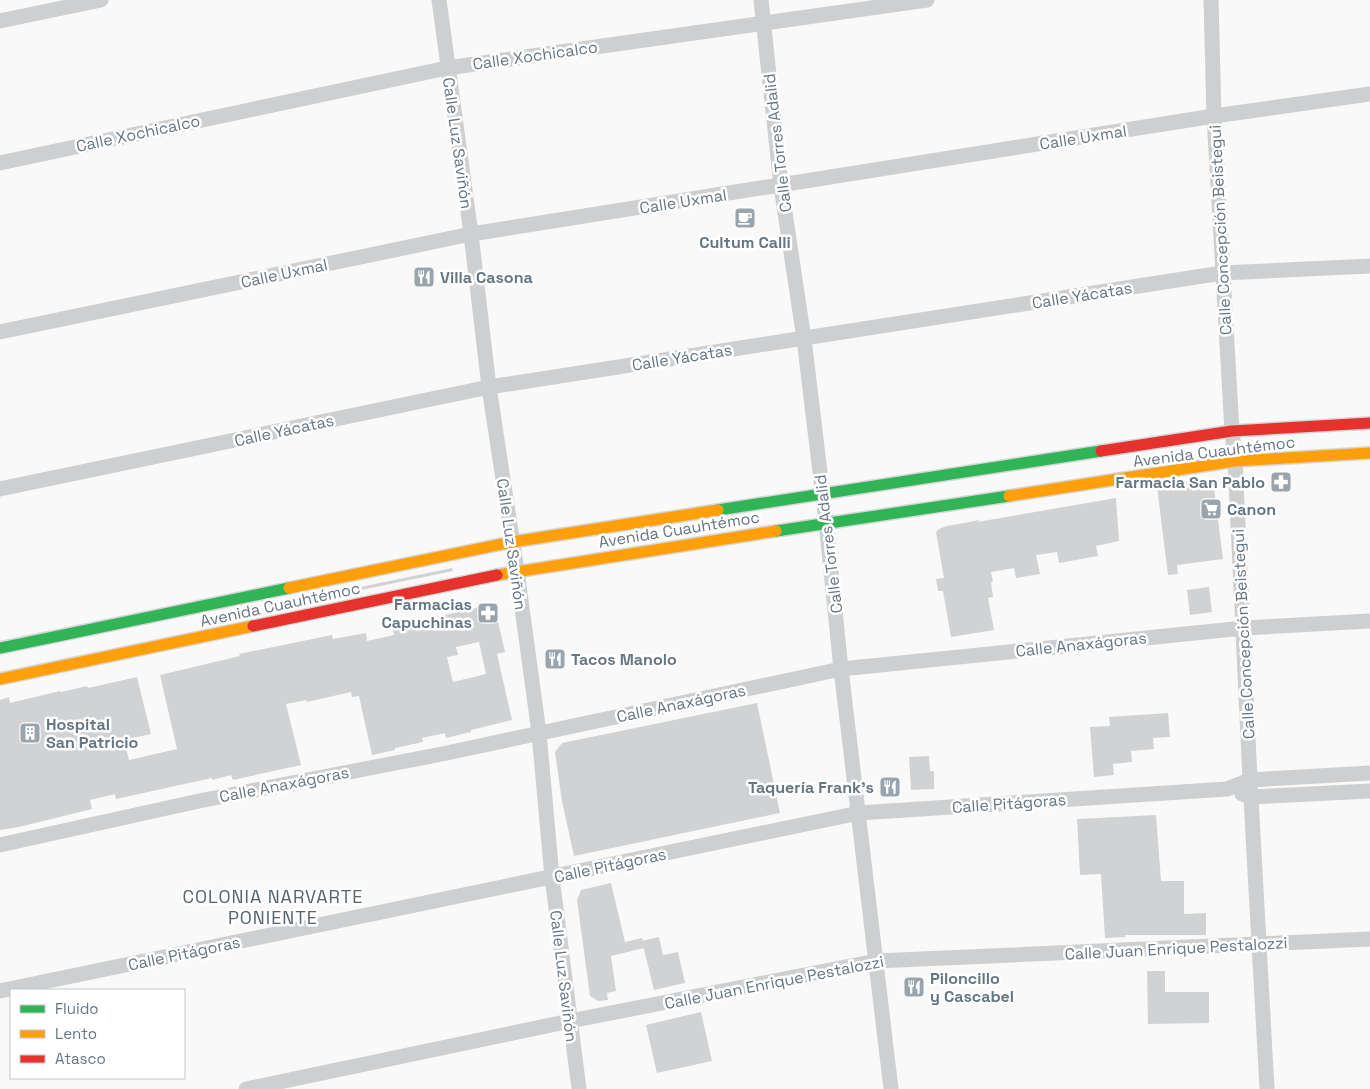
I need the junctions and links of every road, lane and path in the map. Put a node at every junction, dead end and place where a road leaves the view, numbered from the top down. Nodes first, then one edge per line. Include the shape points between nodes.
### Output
1 (101, 0) edge
2 (439, 0) edge
3 (761, 0) edge
4 (928, 0) edge
5 (1212, 0) edge
6 (0, 21) edge
7 (763, 23) junction
8 (447, 68) junction
9 (1370, 94) edge
10 (1214, 116) junction
11 (0, 163) edge
12 (782, 186) junction
13 (471, 234) junction
14 (1370, 266) edge
15 (1222, 273) junction
16 (0, 332) edge
17 (804, 339) junction
18 (489, 387) junction
19 (1370, 423) edge
20 (1232, 431) junction
21 (1370, 453) edge
22 (1235, 461) junction
23 (0, 488) edge
24 (822, 494) junction
25 (826, 522) junction
26 (512, 542) junction
27 (517, 571) junction
28 (1370, 621) edge
29 (1244, 628) junction
30 (0, 648) edge
31 (842, 669) junction
32 (0, 679) edge
33 (539, 733) junction
34 (1370, 773) edge
35 (1250, 780) junction
36 (1227, 789) junction
37 (1370, 791) edge
38 (1251, 797) junction
39 (859, 813) junction
40 (0, 845) edge
41 (552, 877) junction
42 (1370, 939) edge
43 (1259, 944) junction
44 (876, 961) junction
45 (0, 991) edge
46 (570, 1021) junction
47 (246, 1089) edge
48 (579, 1089) edge
49 (892, 1089) edge
50 (1267, 1089) edge

1 - 6 street
2 - 8 street, Calle Luz Saviñón
3 - 7 street, Calle Torres Adalid
4 - 7 street, Calle Xochicalco
5 - 10 street, Calle Concepción Beistegui
7 - 8 street, Calle Xochicalco
7 - 12 street, Calle Torres Adalid
8 - 11 street, Calle Xochicalco
8 - 13 street, Calle Luz Saviñón
9 - 10 street, Calle Uxmal
10 - 12 street, Calle Uxmal
10 - 15 street, Calle Concepción Beistegui
12 - 13 street, Calle Uxmal
12 - 17 street, Calle Torres Adalid
13 - 16 street, Calle Uxmal
13 - 18 street, Calle Luz Saviñón
14 - 15 street, Calle Yácatas
15 - 17 street, Calle Yácatas
15 - 20 street, Calle Concepción Beistegui
17 - 18 street, Calle Yácatas
17 - 24 street, Calle Torres Adalid
18 - 23 street, Calle Yácatas
18 - 26 street, Calle Luz Saviñón
19 - 20 main road, Avenida Cuauhtémoc
20 - 22 street, Calle Concepción Beistegui
20 - 24 main road, Avenida Cuauhtémoc
21 - 22 main road, Avenida Cuauhtémoc
22 - 25 main road, Avenida Cuauhtémoc
22 - 29 street, Calle Concepción Beistegui
24 - 25 street, Calle Torres Adalid
24 - 26 main road, Avenida Cuauhtémoc
25 - 27 main road, Avenida Cuauhtémoc
25 - 31 street, Calle Torres Adalid
26 - 27 street, Calle Luz Saviñón
26 - 30 main road, Avenida Cuauhtémoc
27 - 32 main road, Avenida Cuauhtémoc
27 - 33 street, Calle Luz Saviñón
28 - 29 street, Calle Anaxágoras
29 - 31 street, Calle Anaxágoras
29 - 35 street, Calle Concepción Beistegui
31 - 33 street, Calle Anaxágoras
31 - 39 street, Calle Torres Adalid
33 - 40 street, Calle Anaxágoras via 199,801
33 - 41 street, Calle Luz Saviñón
34 - 35 street, Calle Pitágoras
35 - 36 street, Calle Pitágoras
35 - 38 street, Calle Concepción Beistegui
36 - 38 street, Calle Pitágoras
36 - 39 street, Calle Pitágoras
37 - 38 street, Calle Pitágoras
38 - 43 street, Calle Concepción Beistegui
39 - 41 street, Calle Pitágoras
39 - 44 street, Calle Torres Adalid
41 - 45 street, Calle Pitágoras
41 - 46 street, Calle Luz Saviñón
42 - 43 street, Calle Juan Enrique Pestalozzi
43 - 44 street, Calle Juan Enrique Pestalozzi
43 - 50 street, Calle Concepción Beistegui
44 - 46 street, Calle Juan Enrique Pestalozzi
44 - 49 street, Calle Torres Adalid
46 - 47 street, Calle Juan Enrique Pestalozzi
46 - 48 street, Calle Luz Saviñón

